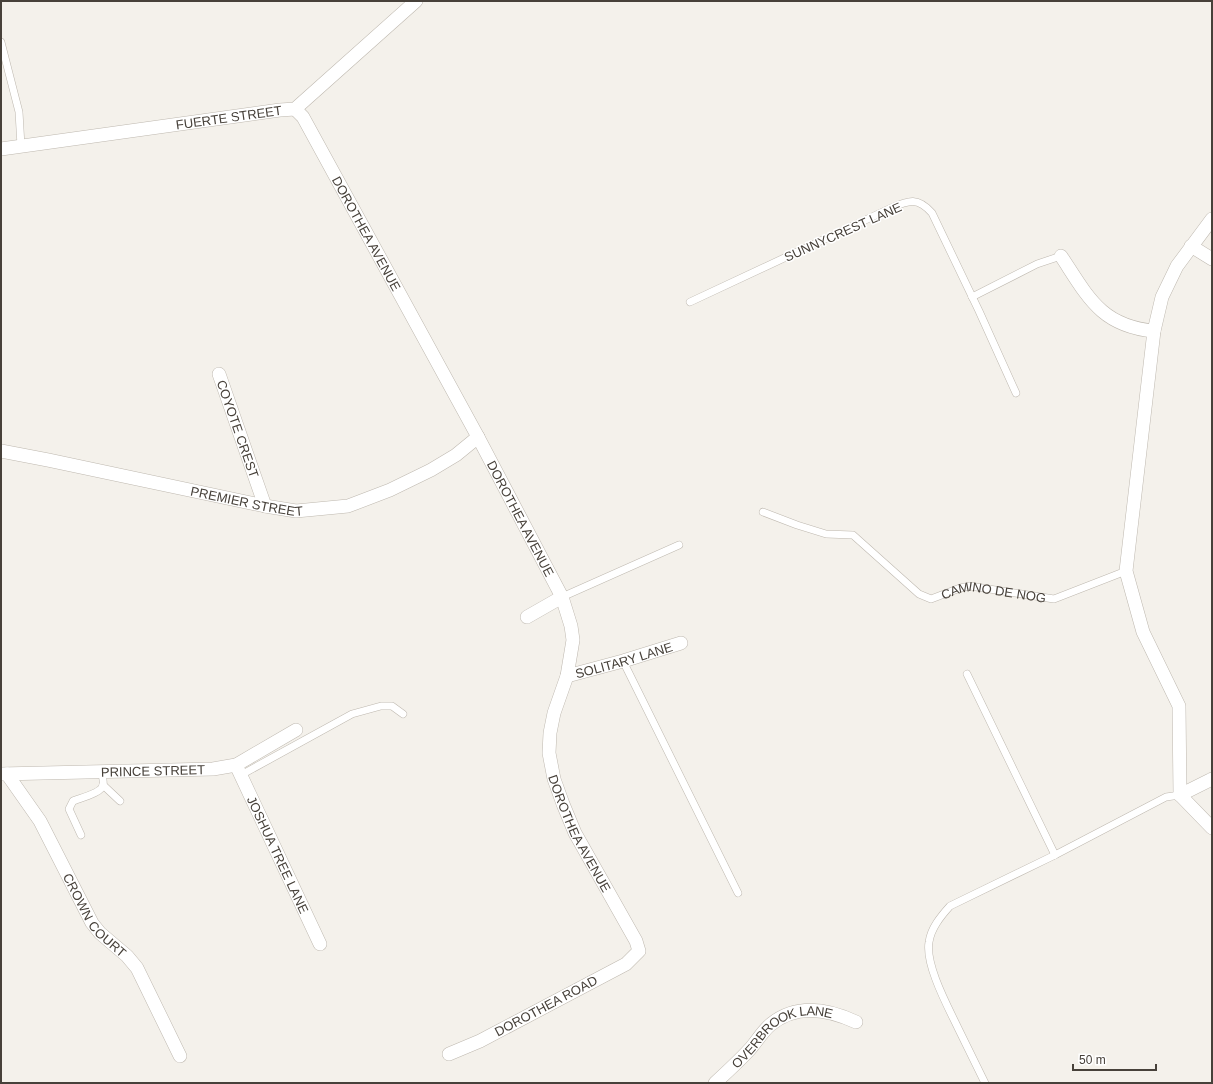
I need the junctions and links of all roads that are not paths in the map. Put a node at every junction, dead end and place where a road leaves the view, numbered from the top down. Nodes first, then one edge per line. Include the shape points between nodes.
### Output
1 (416, 1) edge
2 (1, 42) edge
3 (295, 110) junction
4 (21, 146) junction
5 (1, 148) edge
6 (1212, 219) edge
7 (1191, 246) junction
8 (1061, 256) joint
9 (1212, 259) edge
10 (972, 297) junction
11 (690, 302) dead end
12 (1154, 331) junction
13 (219, 374) dead end
14 (1016, 393) dead end
15 (478, 437) junction
16 (1, 451) edge
17 (265, 506) junction
18 (763, 512) dead end
19 (679, 545) dead end
20 (1126, 571) junction
21 (562, 597) junction
22 (527, 617) dead end
23 (681, 643) dead end
24 (623, 662) junction
25 (968, 674) dead end
26 (567, 676) junction
27 (403, 714) dead end
28 (296, 730) dead end
29 (239, 770) junction
30 (102, 772) junction
31 (4, 774) edge
32 (1212, 779) edge
33 (103, 786) junction
34 (1180, 795) junction
35 (120, 801) dead end
36 (1212, 828) edge
37 (81, 835) dead end
38 (1055, 855) junction
39 (738, 893) dead end
40 (320, 944) dead end
41 (639, 951) joint
42 (856, 1022) dead end
43 (449, 1054) dead end
44 (180, 1056) dead end
45 (715, 1083) edge
46 (985, 1083) edge

1 - 3 street, FUERTE STREET
2 - 4 lane via 19,112
3 - 4 street, FUERTE STREET
3 - 15 street, DOROTHEA AVENUE via 303,117
4 - 5 street, FUERTE STREET
6 - 7 street
7 - 9 street
7 - 12 street via 1177,266 1162,297
8 - 10 lane via 1037,264
8 - 12 street via 1090,301 1102,312 1117,322 1141,330
10 - 11 lane, SUNNYCREST LANE via 932,213 916,201 902,203
10 - 14 lane, SUNNYCREST LANE
12 - 20 street
13 - 17 street, COYOTE CREST
15 - 17 street, PREMIER STREET via 456,455 431,470 390,490 348,506 296,511
15 - 21 street, DOROTHEA AVENUE
16 - 17 street, PREMIER STREET
18 - 20 lane, CAMINO DE NOG via 797,526 826,534 852,535 919,594 931,599 970,586 1054,599
19 - 21 lane
20 - 34 street via 1143,632 1179,706
21 - 22 street
21 - 26 street, DOROTHEA AVENUE via 573,640
23 - 24 street, SOLITARY LANE
24 - 26 street, SOLITARY LANE
24 - 39 lane
25 - 38 lane
26 - 41 street, DOROTHEA AVENUE via 550,733 549,753 554,779 575,833 636,941
27 - 29 lane via 392,706 381,706 352,714
28 - 29 street, PRINCE STREET
29 - 30 street, PRINCE STREET
29 - 40 street, JOSHUA TREE LANE
30 - 31 street, PRINCE STREET
30 - 33 lane
31 - 44 street, CROWN COURT via 40,821 92,923 137,968
32 - 34 street
33 - 35 lane
33 - 37 lane via 97,792 70,804 70,814
34 - 36 street
34 - 38 lane via 1166,797
38 - 46 lane via 950,906 933,928 929,941 928,954 943,995
41 - 43 street, DOROTHEA ROAD via 626,964 480,1041
42 - 45 street, OVERBROOK LANE via 832,1012 810,1010 786,1015 768,1026 751,1048

